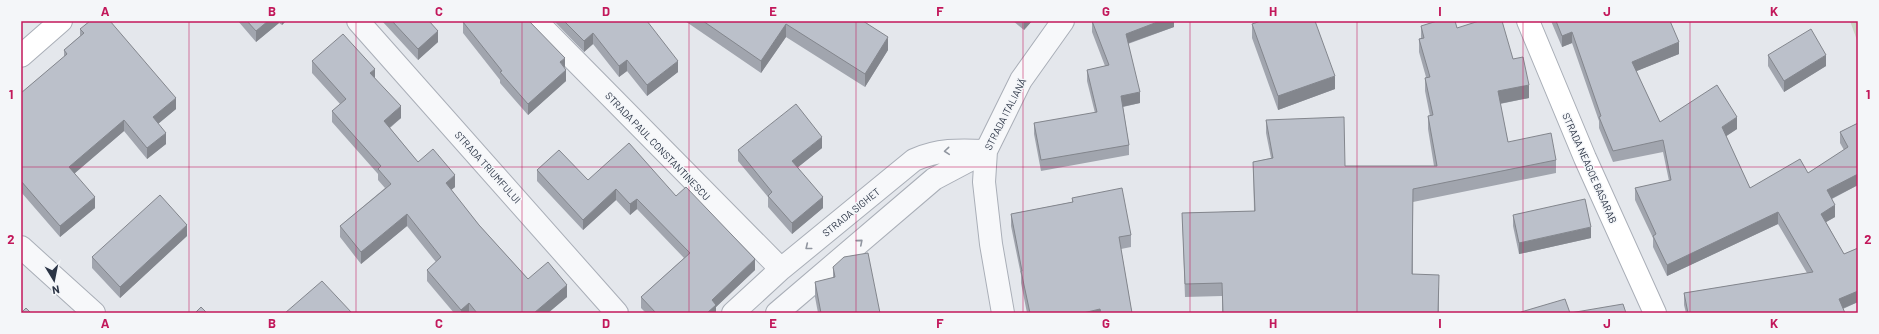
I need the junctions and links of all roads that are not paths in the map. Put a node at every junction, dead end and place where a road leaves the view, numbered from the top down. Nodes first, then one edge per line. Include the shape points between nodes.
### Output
1 (61, 21) edge
2 (358, 21) edge
3 (536, 21) edge
4 (1063, 21) edge
5 (1528, 21) edge
6 (21, 56) edge
7 (986, 151) junction
8 (21, 247) edge
9 (781, 269) junction
10 (94, 313) edge
11 (617, 313) edge
12 (733, 313) edge
13 (777, 313) edge
14 (1003, 313) edge
15 (1655, 313) edge

1 - 6 main road
2 - 11 street, STRADA TRIUMFULUI
3 - 9 street, STRADA PAUL CONSTANTINESCU
4 - 7 street, STRADA ITALIANĂ via 1021,80
5 - 15 main road, STRADA NEAGOE BASARAB via 1585,158
7 -> 9 street, STRADA SIGHET via 947,150 914,160
13 -> 7 street via 934,179
7 - 14 street, STRADA ITALIANĂ via 984,182
8 - 10 street
9 - 12 street, STRADA SIGHET

